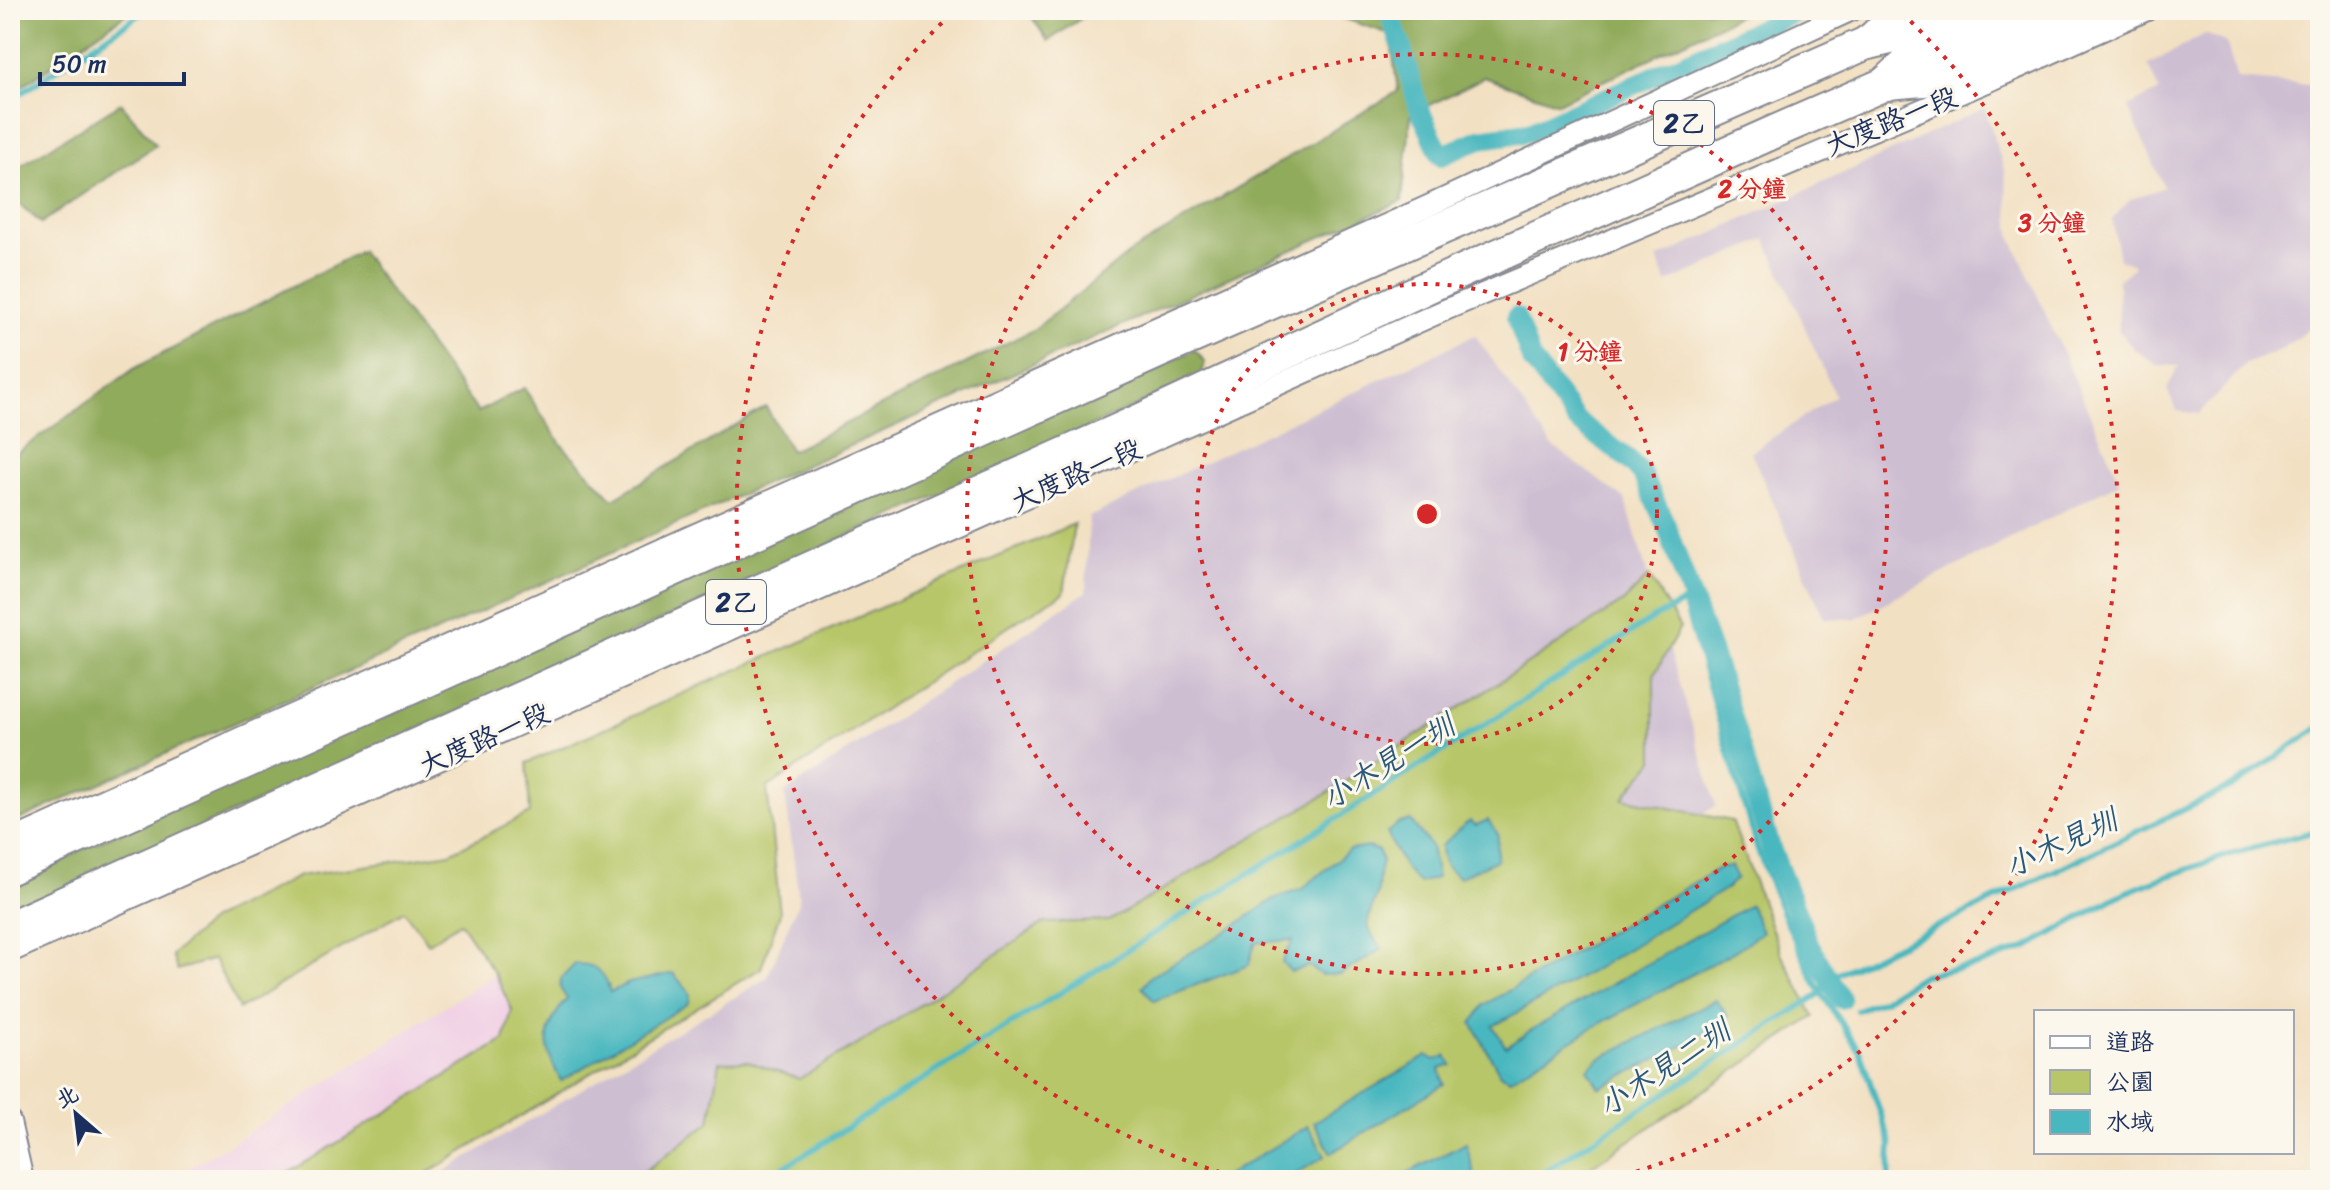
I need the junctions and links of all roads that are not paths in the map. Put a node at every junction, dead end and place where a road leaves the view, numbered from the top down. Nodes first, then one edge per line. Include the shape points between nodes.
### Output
1 (1852, 10) edge
2 (1905, 10) edge
3 (1957, 10) edge
4 (2018, 10) edge
5 (2093, 10) edge
6 (2147, 10) edge
7 (1869, 42) junction
8 (1887, 83) junction
9 (1493, 191) junction
10 (1431, 220) junction
11 (1523, 261) junction
12 (1466, 286) junction
13 (10, 841) edge
14 (10, 868) edge
15 (10, 927) edge
16 (10, 952) edge
17 (10, 1122) edge
18 (10, 1155) edge
19 (22, 1180) edge

1 - 9 street
2 - 7 main road, 2乙
3 - 7 highway via 1907,33
4 - 8 highway via 1917,56
5 - 8 main road, 大度路一段 / 2乙 via 1935,79
6 - 11 street, 大度路一段 via 1987,82
7 - 9 main road, 2乙
8 - 11 main road, 大度路一段 / 2乙
9 - 10 main road, 2乙
10 - 13 street
10 - 14 main road, 2乙 via 1158,352
11 - 12 main road, 大度路一段 / 2乙
12 - 15 main road, 大度路一段 / 2乙 via 1116,431
12 - 16 street, 大度路一段
17 - 19 street
18 - 19 street

